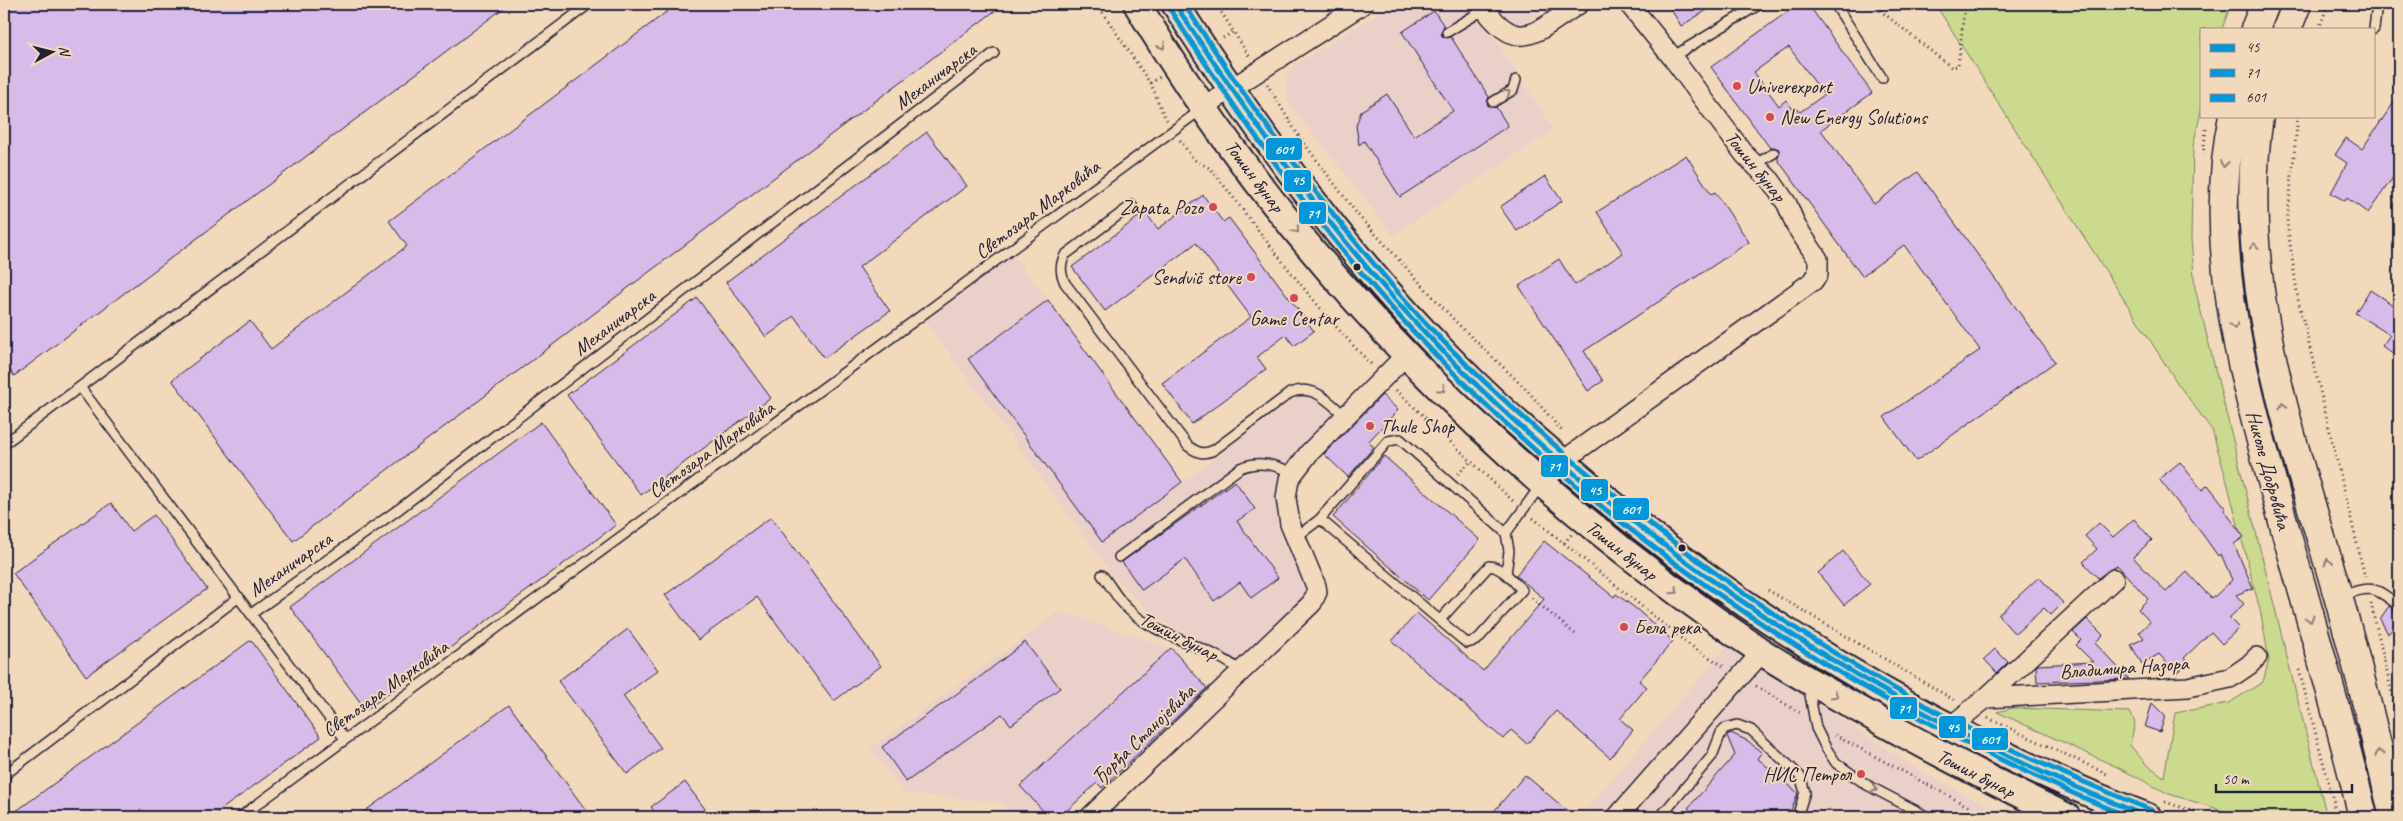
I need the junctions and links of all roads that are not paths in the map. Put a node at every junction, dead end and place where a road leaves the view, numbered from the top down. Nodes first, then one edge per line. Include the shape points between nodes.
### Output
1 (589, 4) edge
2 (1137, 4) edge
3 (1175, 4) edge
4 (1579, 4) edge
5 (1629, 4) edge
6 (1760, 4) edge
7 (1835, 4) edge
8 (2265, 4) edge
9 (2297, 4) edge
10 (2378, 4) edge
11 (1354, 6) edge
12 (1483, 6) edge
13 (2256, 28) edge
14 (2287, 28) edge
15 (2374, 28) edge
16 (1447, 32) dead end
17 (994, 53) dead end
18 (1672, 57) junction
19 (1882, 78) dead end
20 (1516, 80) dead end
21 (1230, 89) junction
22 (1493, 102) dead end
23 (1203, 108) junction
24 (2232, 118) edge
25 (2259, 118) edge
26 (1774, 153) dead end
27 (1754, 165) junction
28 (1132, 205) dead end
29 (1407, 354) junction
30 (80, 387) junction
31 (1345, 416) junction
32 (4, 444) edge
33 (1572, 455) junction
34 (1292, 473) junction
35 (1543, 483) junction
36 (1320, 519) junction
37 (1506, 533) junction
38 (1295, 539) junction
39 (1119, 557) dead end
40 (1506, 574) junction
41 (1102, 575) dead end
42 (2114, 579) dead end
43 (239, 597) junction
44 (2338, 597) junction
45 (2399, 606) edge
46 (251, 614) junction
47 (1440, 620) junction
48 (1762, 652) junction
49 (2257, 657) dead end
50 (1241, 671) junction
51 (1806, 679) junction
52 (1979, 705) junction
53 (1950, 727) junction
54 (345, 739) junction
55 (5, 774) edge
56 (2153, 808) edge
57 (2359, 813) edge
58 (240, 817) edge
59 (1090, 817) edge
60 (1617, 817) edge
61 (1661, 817) edge
62 (1797, 817) edge
63 (1928, 817) edge
64 (2067, 817) edge
65 (2394, 817) edge

1 - 30 lane
2 -> 23 main road, Тошин бунар
3 - 21 main road, Тошин бунар
4 - 12 street via 1534,33 1522,36 1504,30
5 - 18 street, Тошин бунар
6 - 18 lane
7 - 19 lane
8 - 13 main road
9 - 14 main road
10 - 15 lane
11 - 21 street
12 - 16 lane
17 - 46 lane, Механичарска via 399,509
18 - 27 street, Тошин бунар
22 -> 20 lane via 1513,90
21 - 23 street
21 - 33 main road, Тошин бунар via 1311,198 1387,290 1458,367
23 -> 29 main road, Тошин бунар via 1316,255
23 - 54 lane, Светозара Марковића
24 -> 57 main road, Николе Добровића via 2224,173 2222,229 2236,337
44 -> 25 main road, Николе Добровића via 2291,436 2265,328 2253,228 2253,171
26 - 27 lane
27 - 33 street, Тошин бунар via 1788,204 1796,226 1816,253 1819,263 1816,278
28 - 31 lane via 1065,255 1061,274 1188,446 1205,454 1214,450 1298,390 1311,390
29 - 31 street, Ђорђа Станојевића
29 -> 35 main road, Тошин бунар
30 - 32 lane
30 - 43 lane
31 - 34 street, Ђорђа Станојевића
33 - 35 street
33 - 53 main road, Тошин бунар via 1610,503 1694,568 1775,624
34 - 38 street, Ђорђа Станојевића via 1286,498
34 - 39 lane via 1259,463 1240,468
35 - 37 lane
35 -> 48 main road, Тошин бунар via 1585,521 1663,582
36 - 37 lane via 1388,441 1396,438 1405,441
36 - 38 lane
36 - 47 lane
37 - 40 lane via 1509,551
38 - 50 street, Ђорђа Станојевића via 1312,574 1317,592 1315,597
40 - 47 lane via 1489,566
40 - 47 lane via 1522,590 1471,643
41 - 50 lane, Тошин бунар via 1128,609 1142,620 1228,661
42 - 52 street, Владимира Назора
43 - 46 lane
43 - 55 lane, Механичарска
44 - 45 lane via 2368,588 2378,590
65 -> 44 main road, Николе Добровића
46 - 54 lane
48 - 51 main road, Тошин бунар
48 - 60 street
49 - 52 street, Владимира Назора via 2230,678 2188,687
50 - 59 street, Ђорђа Станојевића
51 -> 63 lane via 1815,724 1836,763 1867,785
51 -> 64 main road, Тошин бунар via 1926,747
52 - 53 street, Владимира Назора
53 - 56 main road, Тошин бунар via 2013,759
54 - 58 lane, Светозара Марковића
61 - 62 lane via 1712,756 1721,733 1737,725 1751,730 1800,776 1805,792

